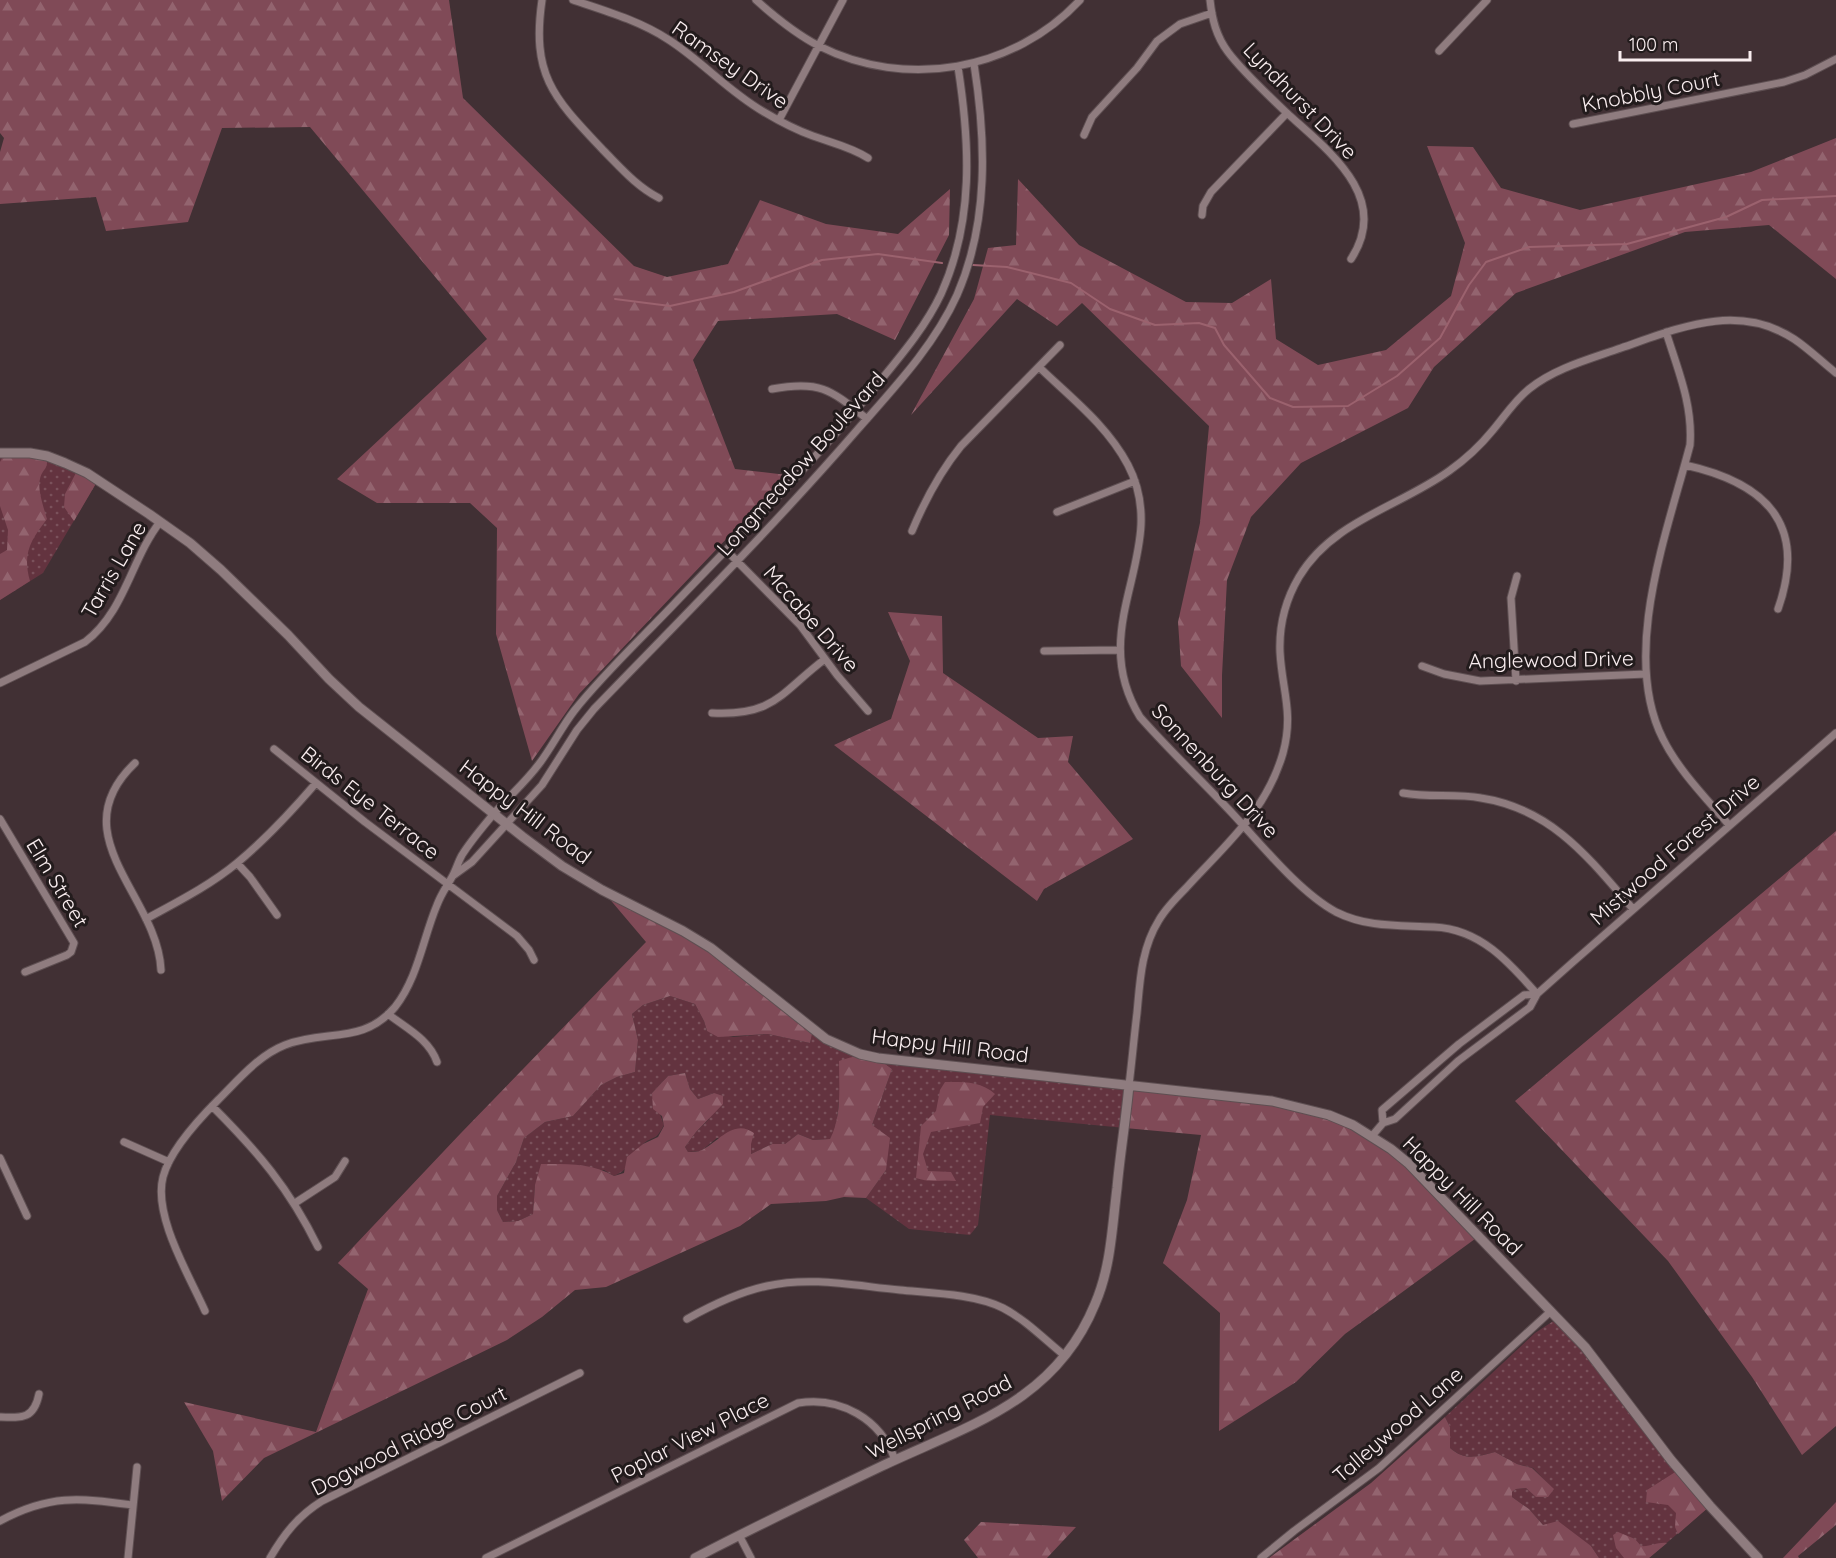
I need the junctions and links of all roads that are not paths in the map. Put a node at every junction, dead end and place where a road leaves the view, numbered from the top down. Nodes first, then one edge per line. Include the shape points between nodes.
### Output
1 (542, 0) edge
2 (573, 0) edge
3 (756, 0) edge
4 (843, 0) edge
5 (1080, 0) edge
6 (1210, 0) edge
7 (1487, 0) edge
8 (1212, 13) junction
9 (819, 46) junction
10 (1439, 51) dead end
11 (1836, 59) edge
12 (974, 64) junction
13 (958, 68) junction
14 (1287, 113) junction
15 (779, 120) junction
16 (1573, 124) dead end
17 (1083, 135) dead end
18 (868, 158) dead end
19 (659, 198) dead end
20 (1202, 215) dead end
21 (1351, 259) dead end
22 (1666, 332) junction
23 (1060, 345) dead end
24 (1039, 367) junction
25 (1836, 373) edge
26 (772, 389) dead end
27 (856, 410) junction
28 (867, 419) junction
29 (0, 453) edge
30 (1685, 465) junction
31 (1135, 481) junction
32 (1057, 512) dead end
33 (160, 522) junction
34 (912, 531) dead end
35 (726, 550) junction
36 (737, 561) junction
37 (1517, 576) dead end
38 (1778, 609) dead end
39 (1044, 651) dead end
40 (1119, 651) junction
41 (825, 659) junction
42 (1422, 666) dead end
43 (1646, 674) junction
44 (1516, 681) junction
45 (0, 683) edge
46 (868, 711) dead end
47 (712, 713) dead end
48 (1836, 733) edge
49 (274, 749) dead end
50 (135, 763) dead end
51 (316, 783) junction
52 (1403, 792) dead end
53 (493, 814) junction
54 (0, 819) edge
55 (505, 824) junction
56 (1729, 825) junction
57 (1244, 826) junction
58 (237, 863) junction
59 (450, 880) junction
60 (1633, 909) junction
61 (277, 915) dead end
62 (146, 919) junction
63 (534, 960) dead end
64 (161, 970) dead end
65 (25, 972) dead end
66 (1538, 994) junction
67 (388, 1014) junction
68 (437, 1062) dead end
69 (1129, 1085) junction
70 (212, 1106) junction
71 (1383, 1123) junction
72 (1372, 1136) junction
73 (124, 1142) dead end
74 (0, 1158) edge
75 (345, 1161) dead end
76 (169, 1162) junction
77 (295, 1203) junction
78 (27, 1216) dead end
79 (318, 1246) dead end
80 (205, 1311) dead end
81 (1551, 1311) junction
82 (687, 1319) dead end
83 (1065, 1356) junction
84 (580, 1373) dead end
85 (39, 1394) dead end
86 (0, 1417) edge
87 (895, 1460) junction
88 (137, 1467) dead end
89 (133, 1505) junction
90 (0, 1521) edge
91 (740, 1535) junction
92 (128, 1558) edge
93 (270, 1558) edge
94 (486, 1558) edge
95 (695, 1558) edge
96 (751, 1558) edge
97 (1261, 1558) edge
98 (1758, 1558) edge

1 - 19 street via 539,49 556,96 635,183
2 - 15 street, Ramsey Drive via 622,16 670,40 743,99
3 - 9 street
4 - 9 street
5 - 12 street via 1040,35 1005,54
6 - 8 street, Lyndhurst Drive
7 - 10 street
8 - 14 street, Lyndhurst Drive via 1229,53
8 - 17 street via 1186,20 1157,41 1092,117
9 - 13 street via 885,67
9 - 15 street
11 - 16 street, Knobbly Court via 1784,82
12 - 13 street
12 - 28 street, Longmeadow Boulevard via 981,108 983,165 968,265 933,338
13 - 27 street, Longmeadow Boulevard via 968,168 953,263 921,330
14 - 20 street via 1211,192
14 - 21 street, Lyndhurst Drive via 1335,156 1352,179 1363,209 1364,230
15 - 18 street, Ramsey Drive
22 - 25 street via 1715,320 1762,325 1793,339
22 - 30 street via 1690,413 1690,445
22 - 57 street via 1546,377 1522,394 1465,460 1360,520 1309,563 1292,590 1281,633 1288,705 1283,752 1268,792
23 - 24 street
24 - 31 street, Sonnenburg Drive via 1110,437
24 - 34 street via 947,464
26 - 27 street via 815,386 834,393
27 - 28 street
27 - 35 street, Longmeadow Boulevard
28 - 36 street, Longmeadow Boulevard
29 - 33 street, Happy Hill Road via 30,453 65,463 87,473
30 - 38 street via 1736,481 1761,498 1776,517 1789,558 1786,587
30 - 43 street via 1660,556 1648,631
31 - 32 street
31 - 40 street, Sonnenburg Drive via 1141,534 1123,612
33 - 45 street, Tarris Lane via 143,547 112,614 96,634
33 - 53 street, Happy Hill Road via 251,598 358,707
35 - 36 street, Mccabe Drive
35 - 53 street, Longmeadow Boulevard via 590,693 561,728 540,763
36 - 41 street, Mccabe Drive via 800,625
36 - 55 street, Longmeadow Boulevard via 594,709 542,785
37 - 44 street via 1511,598
39 - 40 street
40 - 57 street, Sonnenburg Drive via 1126,692 1140,717
41 - 46 street, Mccabe Drive
41 - 47 street via 772,703 743,713
42 - 44 street, Anglewood Drive via 1462,679
43 - 44 street, Anglewood Drive
43 - 56 street via 1655,719 1672,755
48 - 56 street, Mistwood Forest Drive
49 - 51 street, Birds Eye Terrace
50 - 62 street via 122,776 110,800 107,839
51 - 58 street
51 - 59 street, Birds Eye Terrace
52 - 60 street via 1479,797 1534,815 1584,852
53 - 55 street, Happy Hill Road
53 - 59 street, Longmeadow Boulevard via 462,855
54 - 65 street, Elm Street via 74,943 67,955
55 - 59 street, Longmeadow Boulevard via 472,862
55 - 69 street, Happy Hill Road via 592,884 711,948 817,1034 843,1048 878,1058
56 - 60 street, Mistwood Forest Drive
57 - 66 street, Sonnenburg Drive via 1311,895 1338,912 1369,923 1436,927 1470,936 1502,955
57 - 69 street via 1167,908 1152,933 1141,967
58 - 61 street
58 - 62 street
59 - 63 street, Birds Eye Terrace via 518,936
59 - 67 street, Longmeadow Boulevard via 436,906 408,987
60 - 66 street, Mistwood Forest Drive
62 - 64 street via 158,946
66 - 71 street, Mistwood Forest Drive via 1530,1007 1458,1061 1395,1119
66 - 71 street, Mistwood Forest Drive via 1524,995 1459,1044 1382,1110
67 - 68 street via 426,1043
67 - 70 street via 357,1033 296,1041 274,1050
69 - 72 street, Happy Hill Road via 1272,1101 1329,1115
69 - 83 street, Wellspring Road via 1107,1269 1086,1324
70 - 76 street
70 - 77 street via 268,1164
71 - 72 street, Mistwood Forest Drive
72 - 81 street, Happy Hill Road via 1422,1177
73 - 76 street
74 - 78 street
75 - 77 street via 335,1177
76 - 80 street via 162,1185 168,1231
77 - 79 street
81 - 97 street, Talleywood Lane via 1379,1468
81 - 98 street, Happy Hill Road via 1609,1377 1671,1460
82 - 83 street via 756,1288 791,1282 831,1283 990,1303 1016,1316
83 - 87 street, Wellspring Road via 1040,1383 1007,1408
84 - 93 street, Dogwood Ridge Court via 322,1502 291,1526
85 - 86 street via 28,1414
87 - 91 street, Wellspring Road
87 - 94 street, Poplar View Place via 880,1432 863,1417 832,1403 798,1403
88 - 89 street
89 - 90 street via 49,1501
89 - 92 street
91 - 95 street, Wellspring Road
91 - 96 street

